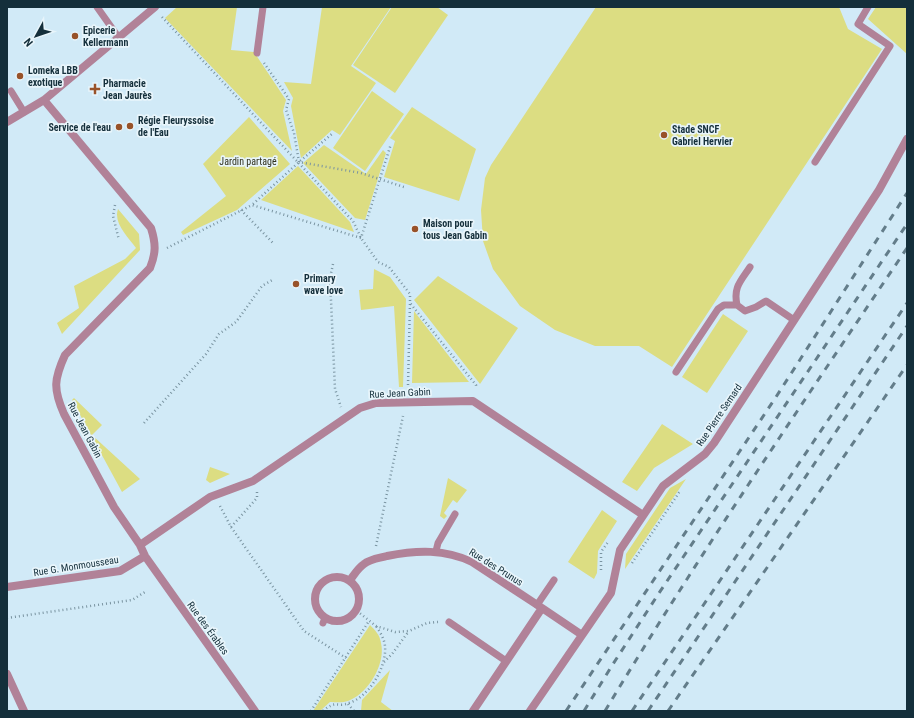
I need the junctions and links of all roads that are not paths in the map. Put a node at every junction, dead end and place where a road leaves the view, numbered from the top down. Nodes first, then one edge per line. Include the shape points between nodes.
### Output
1 (97, 7) edge
2 (155, 7) edge
3 (263, 7) edge
4 (868, 7) edge
5 (119, 38) junction
6 (257, 53) road end
7 (11, 91) dead end
8 (44, 100) junction
9 (24, 112) junction
10 (7, 122) edge
11 (907, 139) edge
12 (815, 162) dead end
13 (750, 267) dead end
14 (737, 305) junction
15 (794, 320) junction
16 (676, 372) dead end
17 (455, 514) dead end
18 (643, 515) junction
19 (140, 545) junction
20 (436, 551) junction
21 (144, 556) junction
22 (350, 580) junction
23 (554, 580) dead end
24 (7, 587) edge
25 (539, 606) junction
26 (449, 622) road end
27 (582, 635) junction
28 (506, 662) junction
29 (7, 674) edge
30 (24, 711) edge
31 (255, 711) edge
32 (473, 711) edge
33 (530, 711) edge

1 - 5 lane
2 - 5 street
3 - 6 lane
4 - 12 lane via 858,24 890,46
5 - 8 street
7 - 9 lane
8 - 9 street
8 - 19 street, Rue Jean Gabin via 151,228 155,241 154,258 150,268 65,355 56,379 58,399 64,414 114,507
9 - 10 street
11 - 15 street, Rue Pierre Semard via 879,190
13 - 14 lane via 736,289
14 - 15 lane via 745,311 766,301
14 - 16 lane via 724,305 718,309
15 - 18 street, Rue Pierre Semard via 714,443 705,454 663,486
17 - 20 lane
18 - 19 street, Rue Jean Gabin via 473,401 376,403 360,408 253,481 210,497
18 - 27 street, Rue Pierre Semard via 620,550 611,593
19 - 21 street, Rue Jean Gabin
20 - 22 street, Rue des Prunus via 406,552 376,558 363,565
20 - 25 street, Rue des Prunus via 472,562
21 - 24 street, Rue G. Monmousseau via 120,570
21 - 31 street, Rue des Érables
22 - 22 street via 334,577 321,584 315,598 324,621 347,620 357,611 360,598
23 - 25 lane
25 - 27 street, Rue des Prunus
25 - 28 street
26 - 28 lane
27 - 33 street, Rue Pierre Semard
28 - 32 street
29 - 30 street

